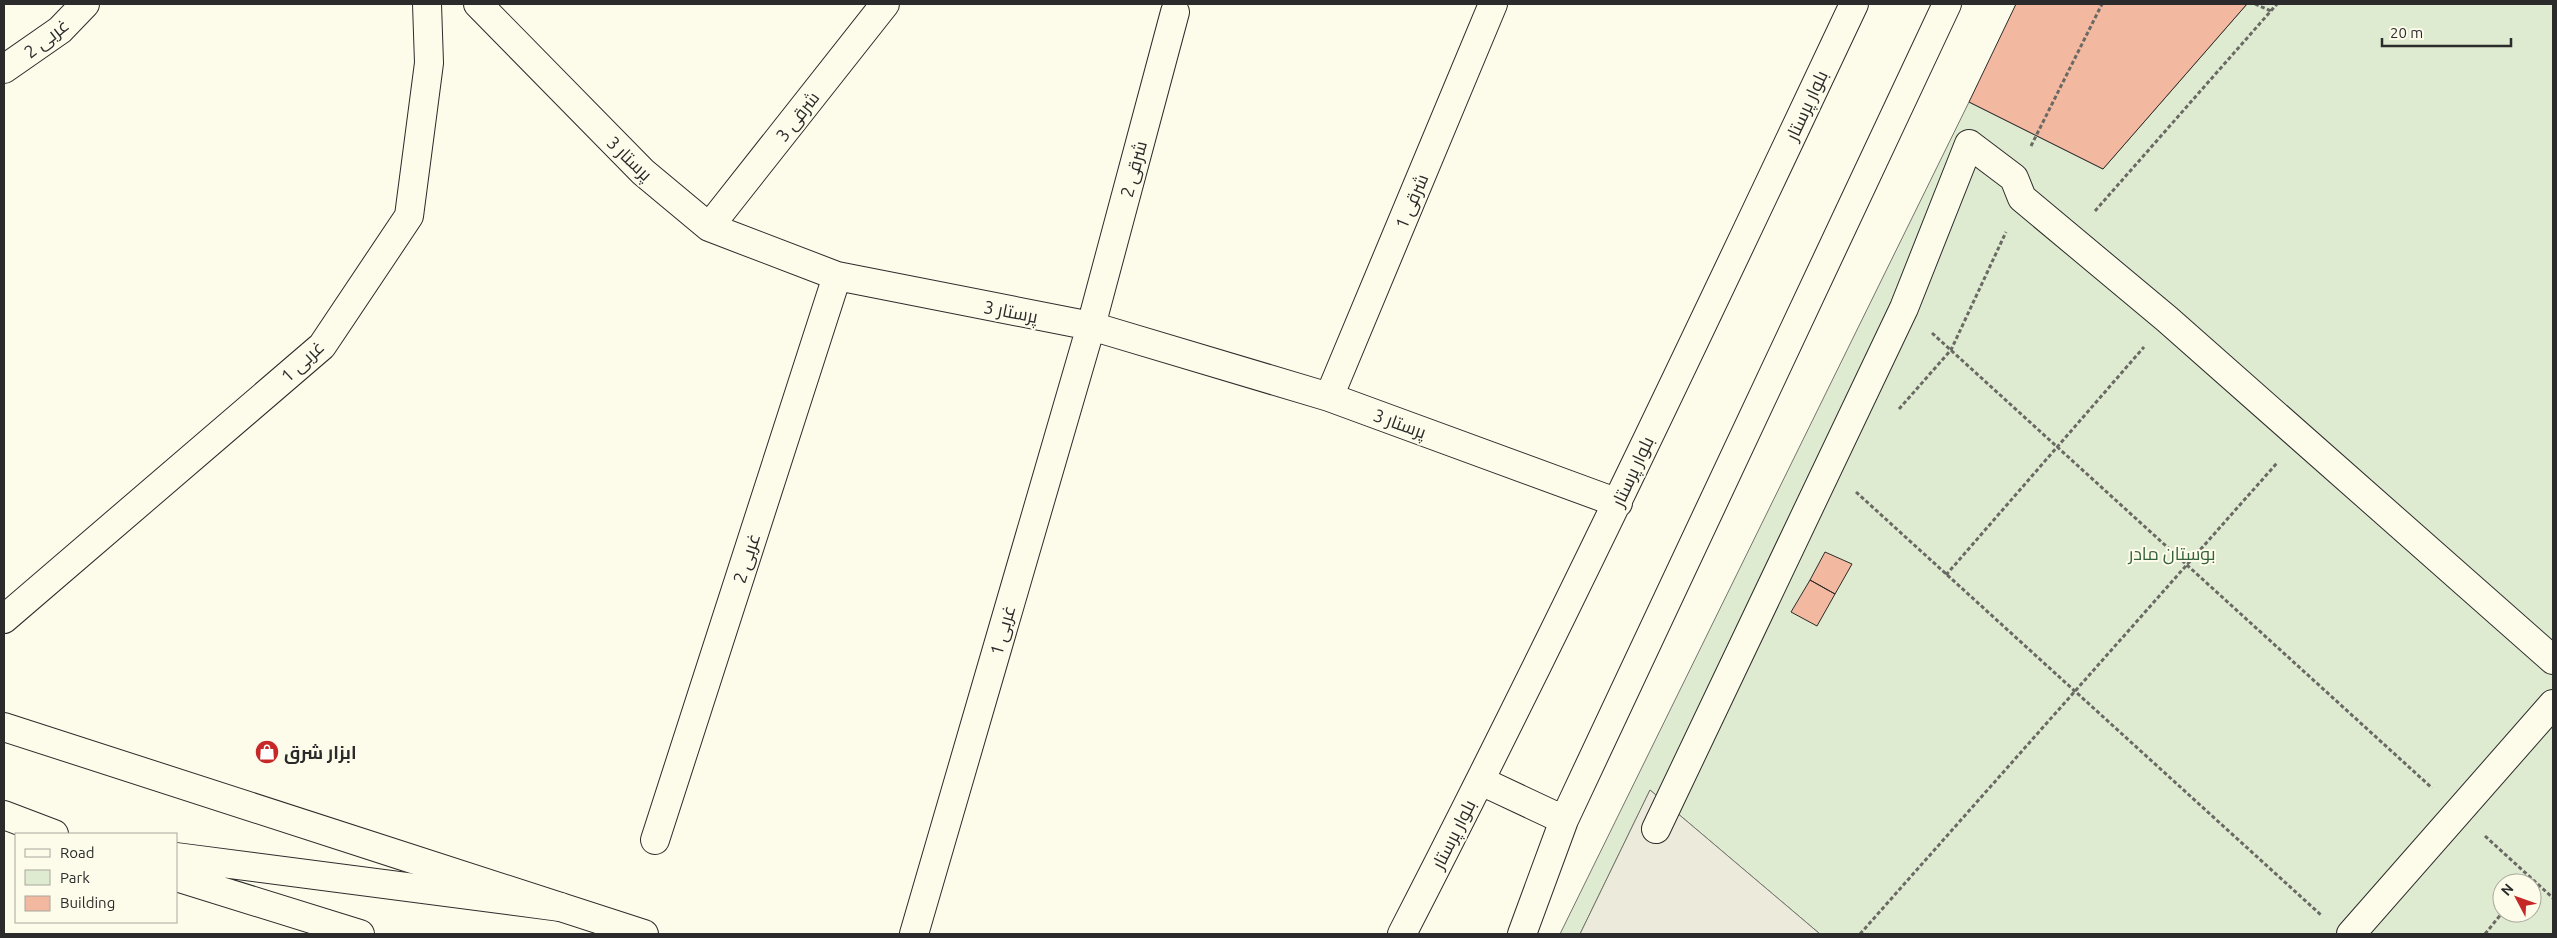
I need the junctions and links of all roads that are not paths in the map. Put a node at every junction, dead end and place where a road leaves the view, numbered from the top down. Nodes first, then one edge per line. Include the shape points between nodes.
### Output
1 (85, 4) edge
2 (427, 4) edge
3 (478, 4) edge
4 (885, 4) edge
5 (1493, 4) edge
6 (1854, 4) edge
7 (1947, 4) edge
8 (1175, 12) dead end
9 (4, 69) edge
10 (709, 227) junction
11 (837, 276) junction
12 (1091, 326) junction
13 (1329, 398) junction
14 (1618, 502) junction
15 (4, 620) edge
16 (2553, 660) edge
17 (2553, 704) edge
18 (4, 727) edge
19 (1481, 781) junction
20 (4, 815) edge
21 (1564, 820) junction
22 (1656, 829) dead end
23 (51, 833) edge
24 (655, 840) dead end
25 (178, 857) edge
26 (178, 878) edge
27 (560, 907) junction
28 (360, 934) edge
29 (644, 934) edge
30 (914, 934) edge
31 (1402, 934) edge
32 (1522, 934) edge
33 (2351, 934) edge

1 - 9 main road, غربی 2 via 60,30
2 - 15 main road, غربی 1 via 429,63 409,216 322,346
3 - 10 main road, پرستار 3 via 643,172
4 - 10 main road, شرقی 3
5 - 13 main road, شرقی 1
6 - 14 main road, بلوار پرستار
7 - 21 main road
8 - 12 main road, شرقی 2
10 - 11 main road, پرستار 3
11 - 12 main road, پرستار 3
11 - 24 main road, غربی 2
12 - 13 main road, پرستار 3
12 - 30 main road, غربی 1
13 - 14 main road, پرستار 3
14 - 19 main road, بلوار پرستار
16 - 22 main road via 2168,320 2070,239 1969,144 1904,308
17 - 33 main road
18 - 27 main road
19 - 21 main road
19 - 31 main road, بلوار پرستار
20 - 23 main road
21 - 32 main road
25 - 27 main road
26 - 28 main road
27 - 29 main road

